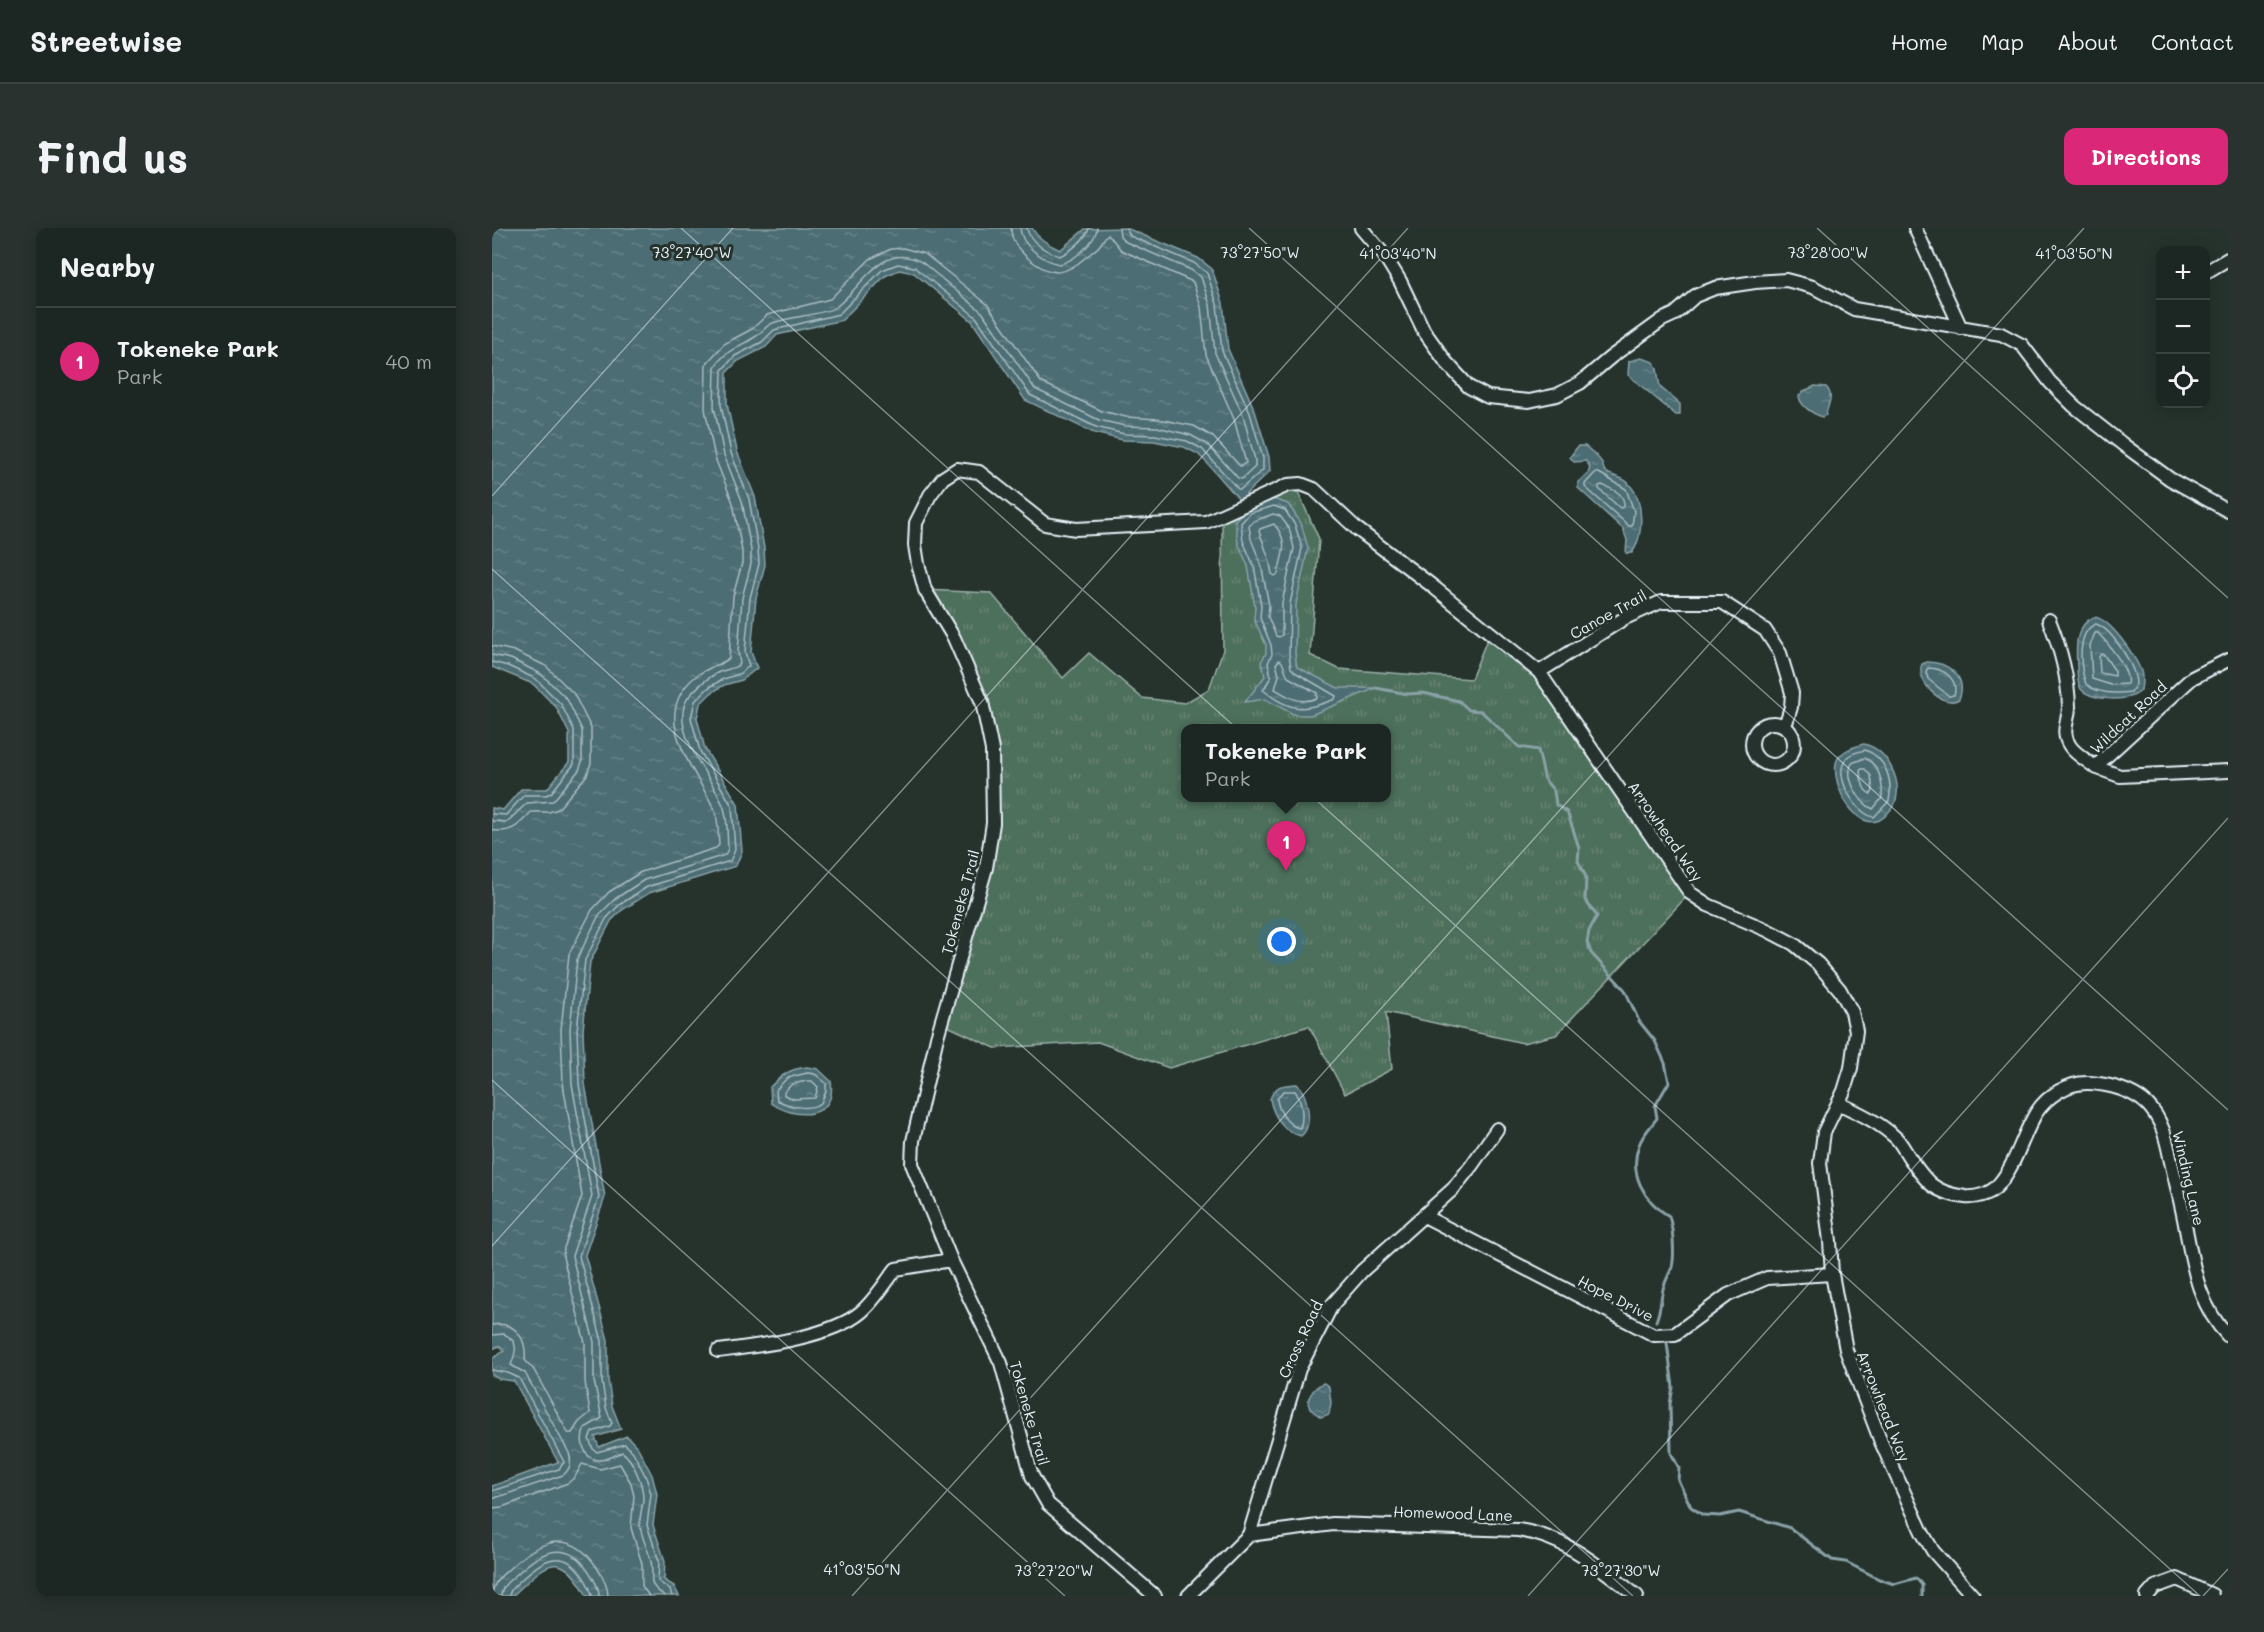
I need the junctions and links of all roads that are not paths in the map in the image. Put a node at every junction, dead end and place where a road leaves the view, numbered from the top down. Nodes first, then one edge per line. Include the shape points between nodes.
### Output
1 (1361, 228) edge
2 (1915, 228) edge
3 (2228, 259) edge
4 (2210, 269) edge
5 (1961, 328) junction
6 (1239, 506) joint
7 (2228, 511) edge
8 (2049, 620) dead end
9 (2228, 660) edge
10 (1539, 672) junction
11 (1785, 726) dead end
12 (2095, 767) junction
13 (2228, 771) edge
14 (1838, 1103) junction
15 (1497, 1129) dead end
16 (1424, 1216) junction
17 (951, 1260) junction
18 (1832, 1274) junction
19 (2228, 1336) edge
20 (718, 1350) dead end
21 (1249, 1535) junction
22 (2212, 1595) edge
23 (1155, 1596) edge
24 (1188, 1596) edge
25 (1637, 1596) edge
26 (1973, 1596) edge
27 (2147, 1596) edge

1 - 5 street via 1384,255 1424,331 1446,362 1469,387 1488,397 1529,401 1557,395 1580,383 1695,296 1725,286 1786,280 1813,287 1854,309
2 - 5 street
3 - 4 street
5 - 7 street via 2001,334 2022,345 2074,406 2170,479
6 - 10 street, Arrowhead Way via 1294,483 1314,489 1357,529
6 - 17 street, Tokeneke Trail via 1216,519 1198,523 1076,529 1046,524 978,472 957,469 943,478 930,495 916,523 915,545 925,590 954,638 982,702 992,750 993,824 987,868 937,1037 912,1164
8 - 12 street, Wildcat Road via 2066,675 2069,708 2064,731 2070,747
9 - 12 street, Wildcat Road via 2192,678
10 - 11 street, Canoe Trail via 1625,618 1661,602 1722,602 1765,630 1780,653 1792,693
10 - 14 street, Arrowhead Way via 1690,893 1794,944 1840,990 1852,1012 1856,1031 1851,1068
12 - 13 street via 2120,776
14 - 18 street, Arrowhead Way via 1824,1132 1820,1163
14 - 19 street, Winding Lane via 1873,1120 1898,1140 1934,1188 1974,1198 1996,1188 2042,1104 2061,1089 2082,1083 2125,1090 2147,1104 2164,1130 2195,1277 2215,1323
15 - 16 street, Cross Road via 1453,1189
16 - 18 street, Hope Drive via 1654,1335 1674,1334 1728,1295 1767,1278
16 - 21 street, Cross Road via 1362,1271 1332,1305 1299,1369
17 - 20 street via 896,1269 860,1312 830,1329 762,1345
17 - 23 street, Tokeneke Trail via 1001,1363 1032,1476 1048,1504
18 - 26 street, Arrowhead Way via 1846,1350 1881,1442 1933,1551
21 - 24 street, Cross Road
21 - 25 street, Homewood Lane via 1333,1524 1539,1533 1573,1548
22 - 27 street via 2177,1579 2155,1587

